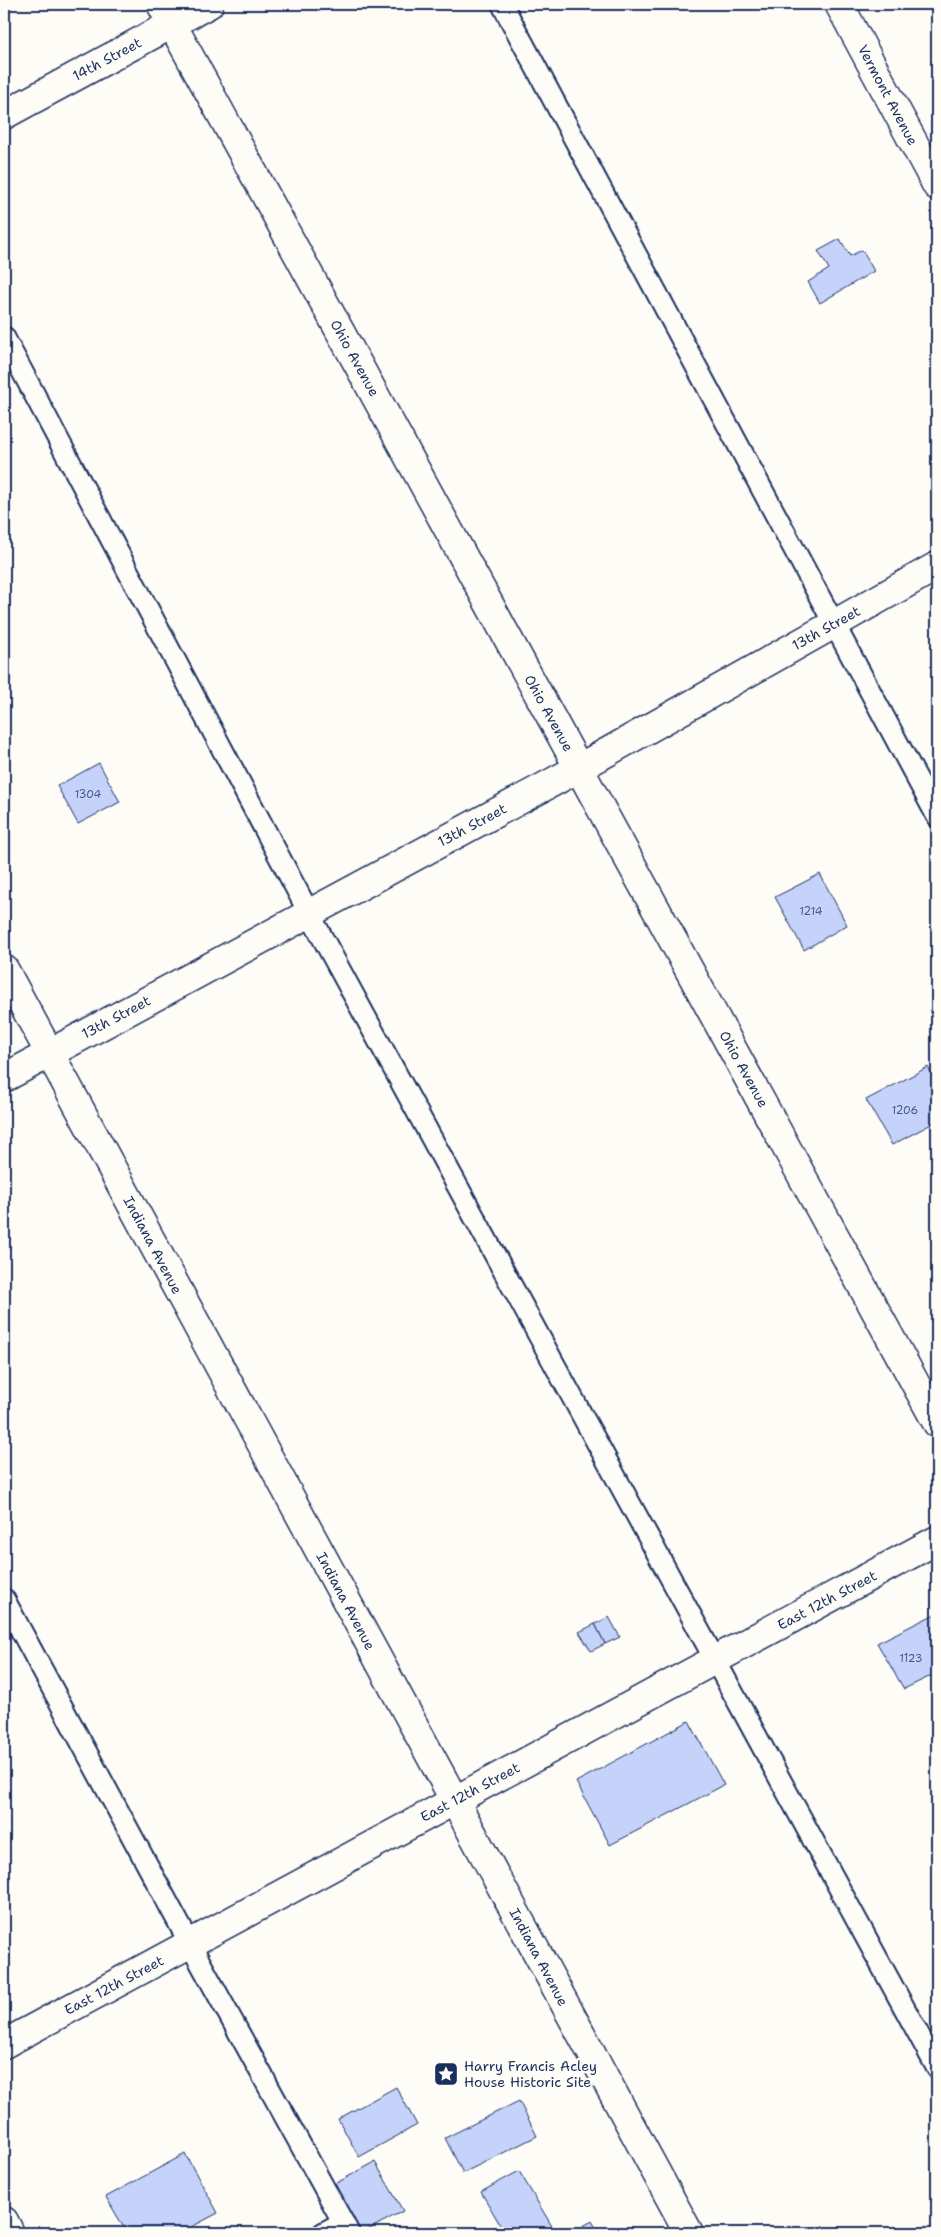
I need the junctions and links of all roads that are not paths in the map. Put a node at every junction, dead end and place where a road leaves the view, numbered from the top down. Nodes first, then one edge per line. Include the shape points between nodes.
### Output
1 (209, 4) edge
2 (502, 4) edge
3 (839, 4) edge
4 (167, 14) edge
5 (4, 115) edge
6 (937, 186) edge
7 (4, 337) edge
8 (937, 566) edge
9 (834, 624) junction
10 (579, 768) junction
11 (937, 816) edge
12 (308, 913) junction
13 (4, 969) edge
14 (49, 1053) junction
15 (4, 1078) edge
16 (937, 1423) edge
17 (937, 1540) edge
18 (4, 1598) edge
19 (716, 1660) junction
20 (454, 1800) junction
21 (190, 1944) junction
22 (4, 2044) edge
23 (937, 2068) edge
24 (4, 2221) edge
25 (346, 2228) edge
26 (10, 2233) edge
27 (323, 2233) edge
28 (689, 2233) edge

1 - 4 street, 14th Street
2 - 9 lane
3 - 6 street, Vermont Avenue
4 - 5 street, 14th Street
4 - 10 street, Ohio Avenue
7 - 12 lane
8 - 9 street, 13th Street
9 - 10 street, 13th Street
9 - 11 lane
10 - 12 street, 13th Street
10 - 16 street, Ohio Avenue
12 - 14 street, 13th Street
12 - 19 lane
13 - 14 street, Indiana Avenue
14 - 15 street, 13th Street
14 - 20 street, Indiana Avenue
17 - 19 street, East 12th Street
18 - 21 lane
19 - 20 street, East 12th Street
19 - 23 lane
20 - 21 street, East 12th Street
20 - 28 street, Indiana Avenue
21 - 22 street, East 12th Street
21 - 25 lane
24 - 26 street
25 - 27 lane

